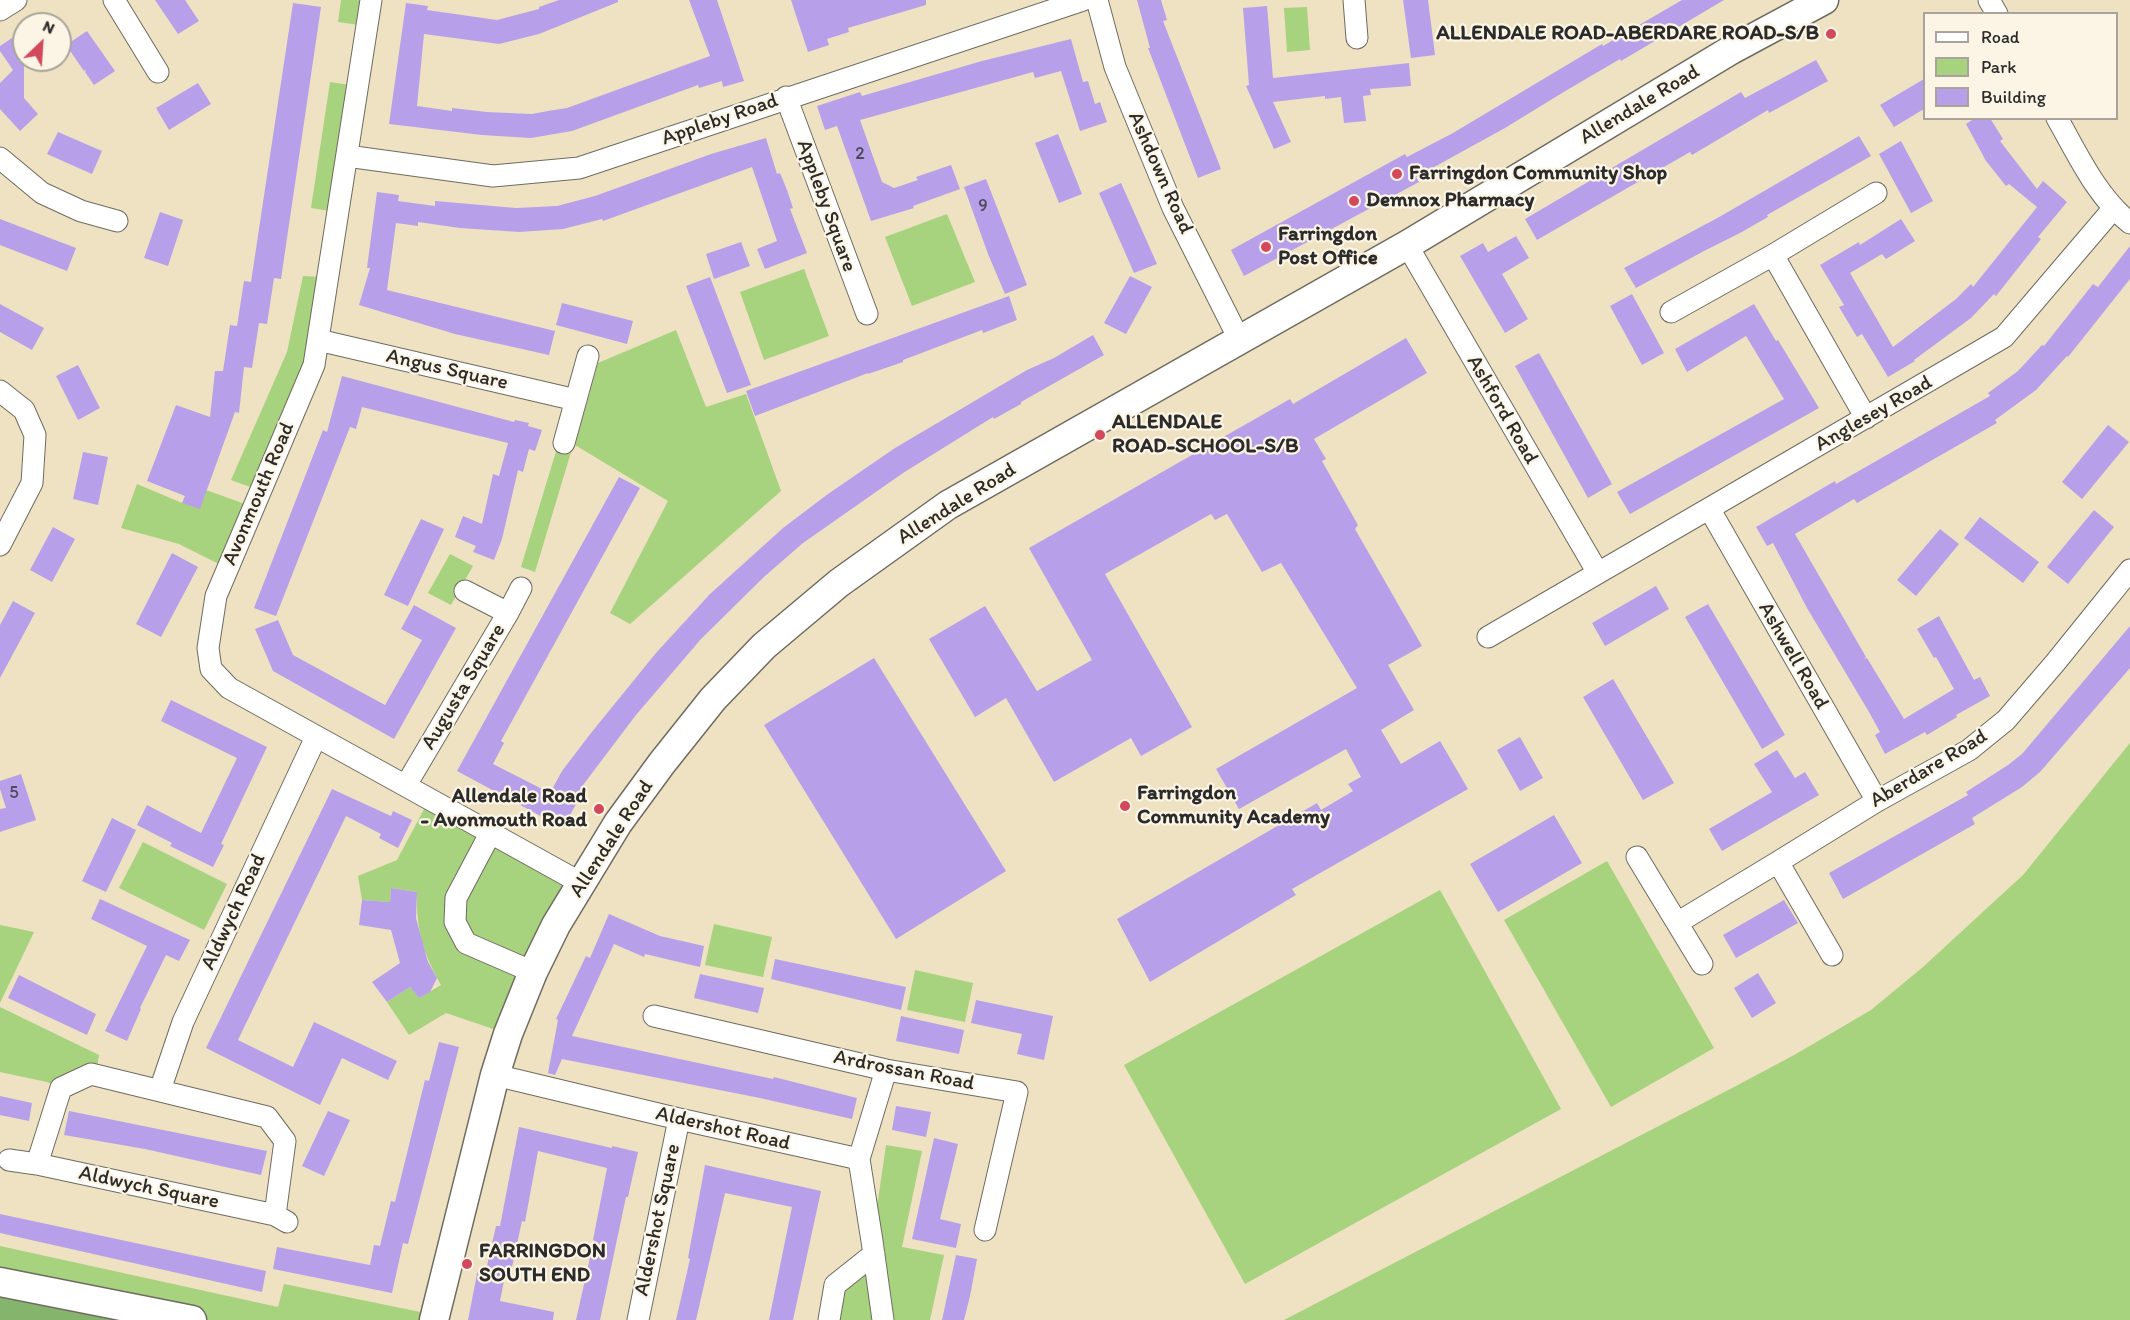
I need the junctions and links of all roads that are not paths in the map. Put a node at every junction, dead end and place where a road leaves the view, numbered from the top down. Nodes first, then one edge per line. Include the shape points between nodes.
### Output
1 (16, 0) edge
2 (114, 0) edge
3 (371, 0) edge
4 (1083, 0) edge
5 (1096, 0) edge
6 (1354, 0) edge
7 (1824, 0) edge
8 (0, 10) edge
9 (1357, 38) dead end
10 (158, 72) dead end
11 (786, 97) junction
12 (2058, 120) edge
13 (347, 156) junction
14 (0, 158) edge
15 (1876, 193) dead end
16 (2113, 209) junction
17 (117, 221) dead end
18 (2130, 223) edge
19 (1407, 245) junction
20 (1773, 255) junction
21 (1671, 312) dead end
22 (867, 314) dead end
23 (1239, 339) junction
24 (318, 340) junction
25 (588, 356) dead end
26 (0, 391) edge
27 (576, 400) junction
28 (1866, 418) junction
29 (564, 443) dead end
30 (1710, 510) junction
31 (0, 545) edge
32 (2130, 570) edge
33 (1598, 573) junction
34 (521, 588) dead end
35 (465, 591) dead end
36 (508, 613) junction
37 (1488, 637) dead end
38 (316, 737) junction
39 (406, 785) junction
40 (1877, 801) junction
41 (491, 832) junction
42 (1637, 857) dead end
43 (1778, 862) junction
44 (581, 883) junction
45 (1677, 922) junction
46 (1832, 955) dead end
47 (1701, 964) dead end
48 (533, 972) junction
49 (654, 1016) dead end
50 (886, 1070) junction
51 (495, 1075) junction
52 (160, 1090) junction
53 (679, 1119) junction
54 (858, 1159) junction
55 (9, 1160) dead end
56 (37, 1164) junction
57 (985, 1230) dead end
58 (874, 1254) junction
59 (0, 1282) edge
60 (192, 1320) edge
61 (434, 1320) edge
62 (638, 1320) edge
63 (829, 1320) edge
64 (883, 1320) edge

1 - 8 street
2 - 10 street
3 - 13 street, Avonmouth Road
4 - 11 street, Appleby Road
5 - 23 street, Ashdown Road via 1115,67 1173,208
6 - 9 street
7 - 19 street, Allendale Road via 1731,50
11 - 13 street, Appleby Road via 579,168 493,176
11 - 22 street, Appleby Square
12 - 16 street
13 - 24 street, Avonmouth Road
14 - 17 street via 42,193 81,211
15 - 20 street
16 - 18 street
16 - 28 street, Anglesey Road via 2004,337
19 - 23 street, Allendale Road
19 - 33 street, Ashford Road
20 - 21 street
20 - 28 street
23 - 44 street, Allendale Road via 948,505 839,583 764,646 712,699 618,823
24 - 27 street, Angus Square
24 - 38 street, Avonmouth Road via 314,365 216,596 208,648 211,669 229,688
25 - 27 street
26 - 31 street via 24,410 35,435 32,483
27 - 29 street
28 - 30 street, Anglesey Road
30 - 33 street, Anglesey Road
30 - 40 street, Ashwell Road
32 - 40 street, Aberdare Road via 2006,720 1969,750
33 - 37 street, Anglesey Road
34 - 36 street, Augusta Square
35 - 36 street
36 - 39 street, Augusta Square
38 - 39 street, Avonmouth Road
38 - 52 street, Aldwych Road via 183,1022
39 - 41 street, Avonmouth Road
40 - 43 street, Aberdare Road
41 - 44 street, Avonmouth Road
41 - 48 street via 456,898 455,922 466,943
42 - 45 street
43 - 45 street, Aberdare Road
43 - 46 street
44 - 48 street, Allendale Road
45 - 47 street
48 - 51 street, Allendale Road
49 - 50 street, Ardrossan Road
50 - 54 street
50 - 57 street, Ardrossan Road via 1017,1092
51 - 53 street, Aldershot Road
51 - 61 street, Allendale Road
52 - 56 street via 91,1074 61,1088
52 - 56 street, Aldwych Square via 267,1117 285,1141 281,1219
53 - 54 street, Aldershot Road
53 - 62 street, Aldershot Square
54 - 58 street
55 - 56 street, Aldwych Square
58 - 63 street via 835,1286
58 - 64 street
59 - 60 street

